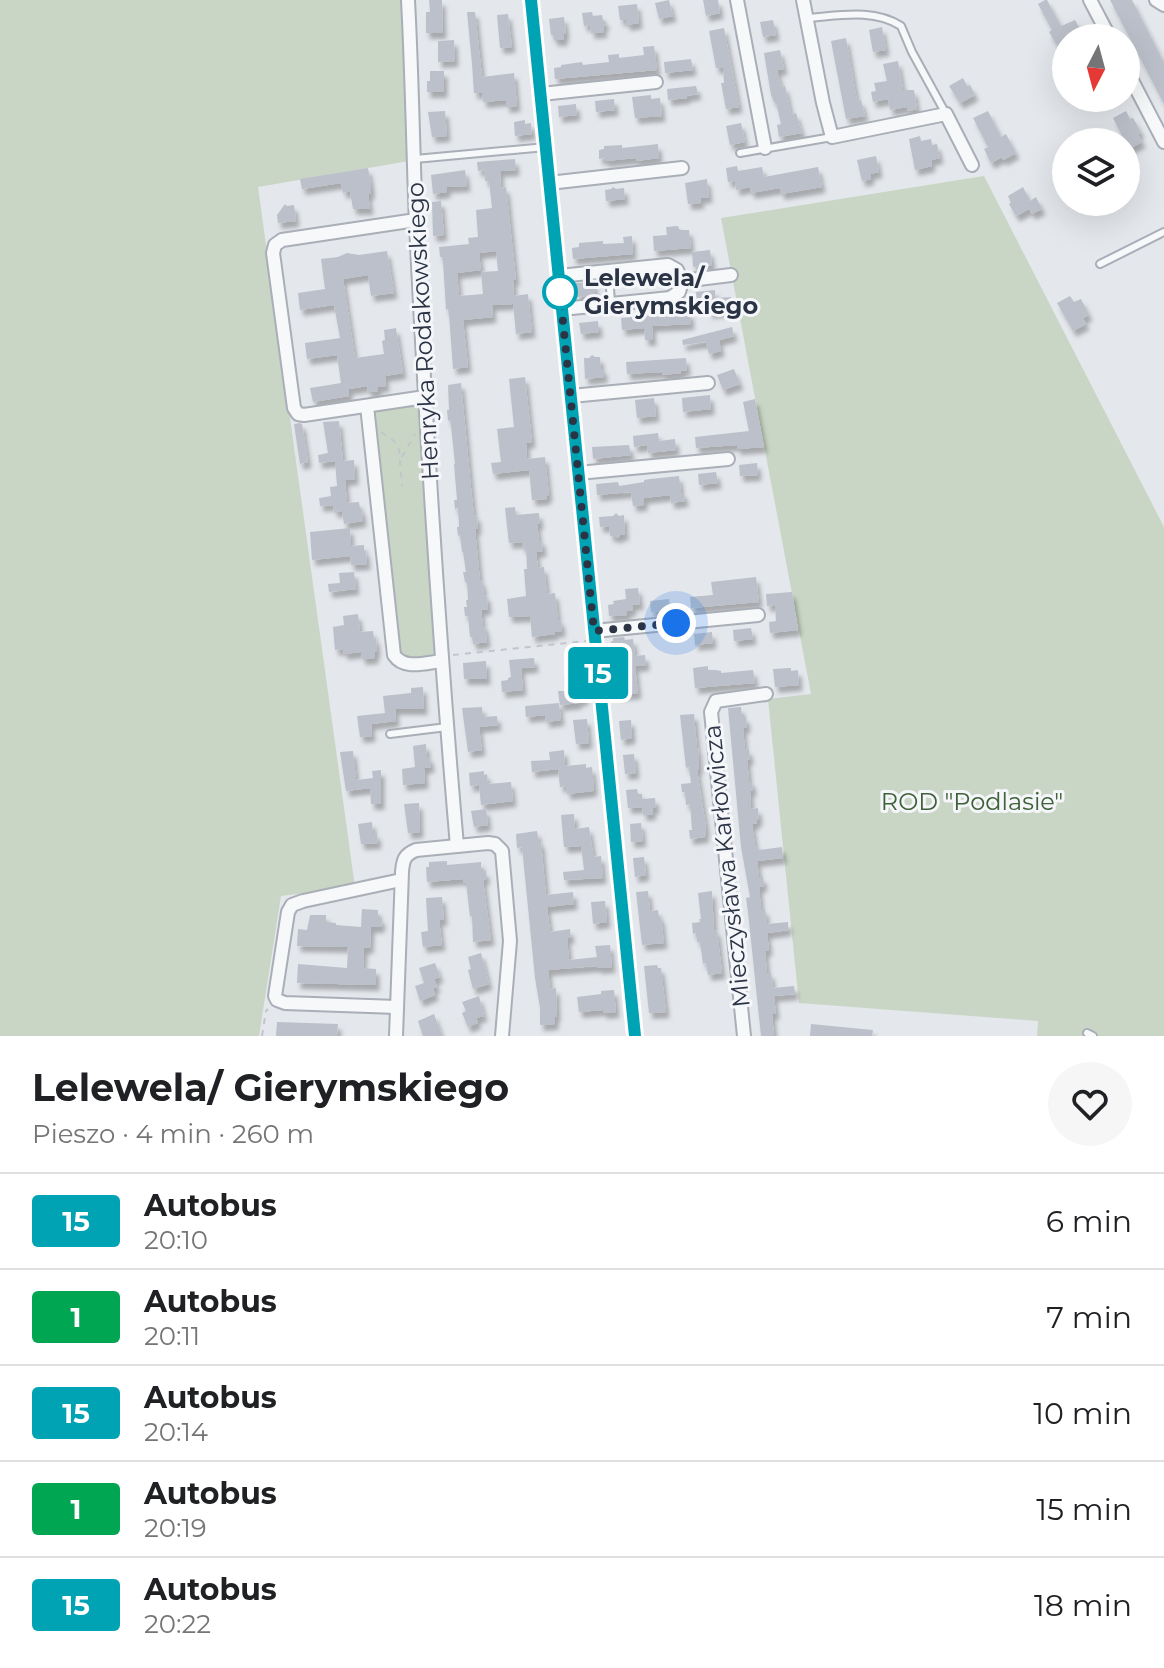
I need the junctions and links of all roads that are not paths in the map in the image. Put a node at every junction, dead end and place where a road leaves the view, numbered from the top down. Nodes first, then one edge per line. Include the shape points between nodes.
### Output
1 (408, 0) edge
2 (533, 0) edge
3 (737, 0) edge
4 (803, 0) edge
5 (1090, 0) edge
6 (1156, 0) edge
7 (1164, 5) edge
8 (807, 18) junction
9 (1103, 24) edge
10 (656, 82) dead end
11 (541, 94) junction
12 (1140, 96) edge
13 (946, 114) junction
14 (832, 137) junction
15 (1164, 142) edge
16 (546, 147) junction
17 (765, 148) junction
18 (740, 153) dead end
19 (415, 159) junction
20 (972, 165) dead end
21 (682, 168) dead end
22 (549, 183) junction
23 (416, 220) junction
24 (1164, 232) edge
25 (1100, 264) dead end
26 (608, 271) junction
27 (731, 275) dead end
28 (559, 276) junction
29 (682, 281) junction
30 (611, 304) junction
31 (562, 309) junction
32 (708, 383) dead end
33 (571, 396) junction
34 (425, 397) junction
35 (367, 406) junction
36 (728, 459) dead end
37 (578, 473) junction
38 (758, 615) dead end
39 (594, 636) junction
40 (441, 659) junction
41 (766, 694) dead end
42 (447, 727) junction
43 (390, 734) dead end
44 (457, 846) junction
45 (401, 880) junction
46 (397, 1007) junction
47 (396, 1036) edge
48 (502, 1036) edge
49 (635, 1036) edge
50 (744, 1036) edge

1 - 19 street, Henryka Rodakowskiego
2 - 11 street
3 - 17 street
4 - 8 street
5 - 9 street
6 - 7 street
8 - 13 lane via 881,16 901,26
8 - 14 street
10 - 11 street
11 - 16 street
12 - 15 street
13 - 14 street
13 - 20 street
14 - 17 lane
16 - 19 lane
16 - 22 street
17 - 18 lane
19 - 23 street, Henryka Rodakowskiego
21 - 22 street
22 - 28 street
23 - 34 street, Henryka Rodakowskiego
23 - 35 street via 282,240 274,247 295,411 304,415
24 - 25 lane
26 - 28 street
26 - 29 street via 668,265
26 - 30 lane
27 - 29 street
28 - 31 street
29 - 30 street via 670,298
30 - 31 street
31 - 33 street
32 - 33 street
33 - 37 street
34 - 35 street
34 - 40 street, Henryka Rodakowskiego
35 - 40 street via 394,655 404,664
36 - 37 street
37 - 39 street
38 - 39 street
39 - 49 street
40 - 42 street, Henryka Rodakowskiego
41 - 50 street, Mieczysława Karłowicza via 716,701 711,712
42 - 43 lane
42 - 44 street, Henryka Rodakowskiego
44 - 45 street via 408,853
44 - 48 street via 492,843 502,851 510,941
45 - 46 street
45 - 46 street via 292,905 276,991 277,1000 285,1003
46 - 47 street

